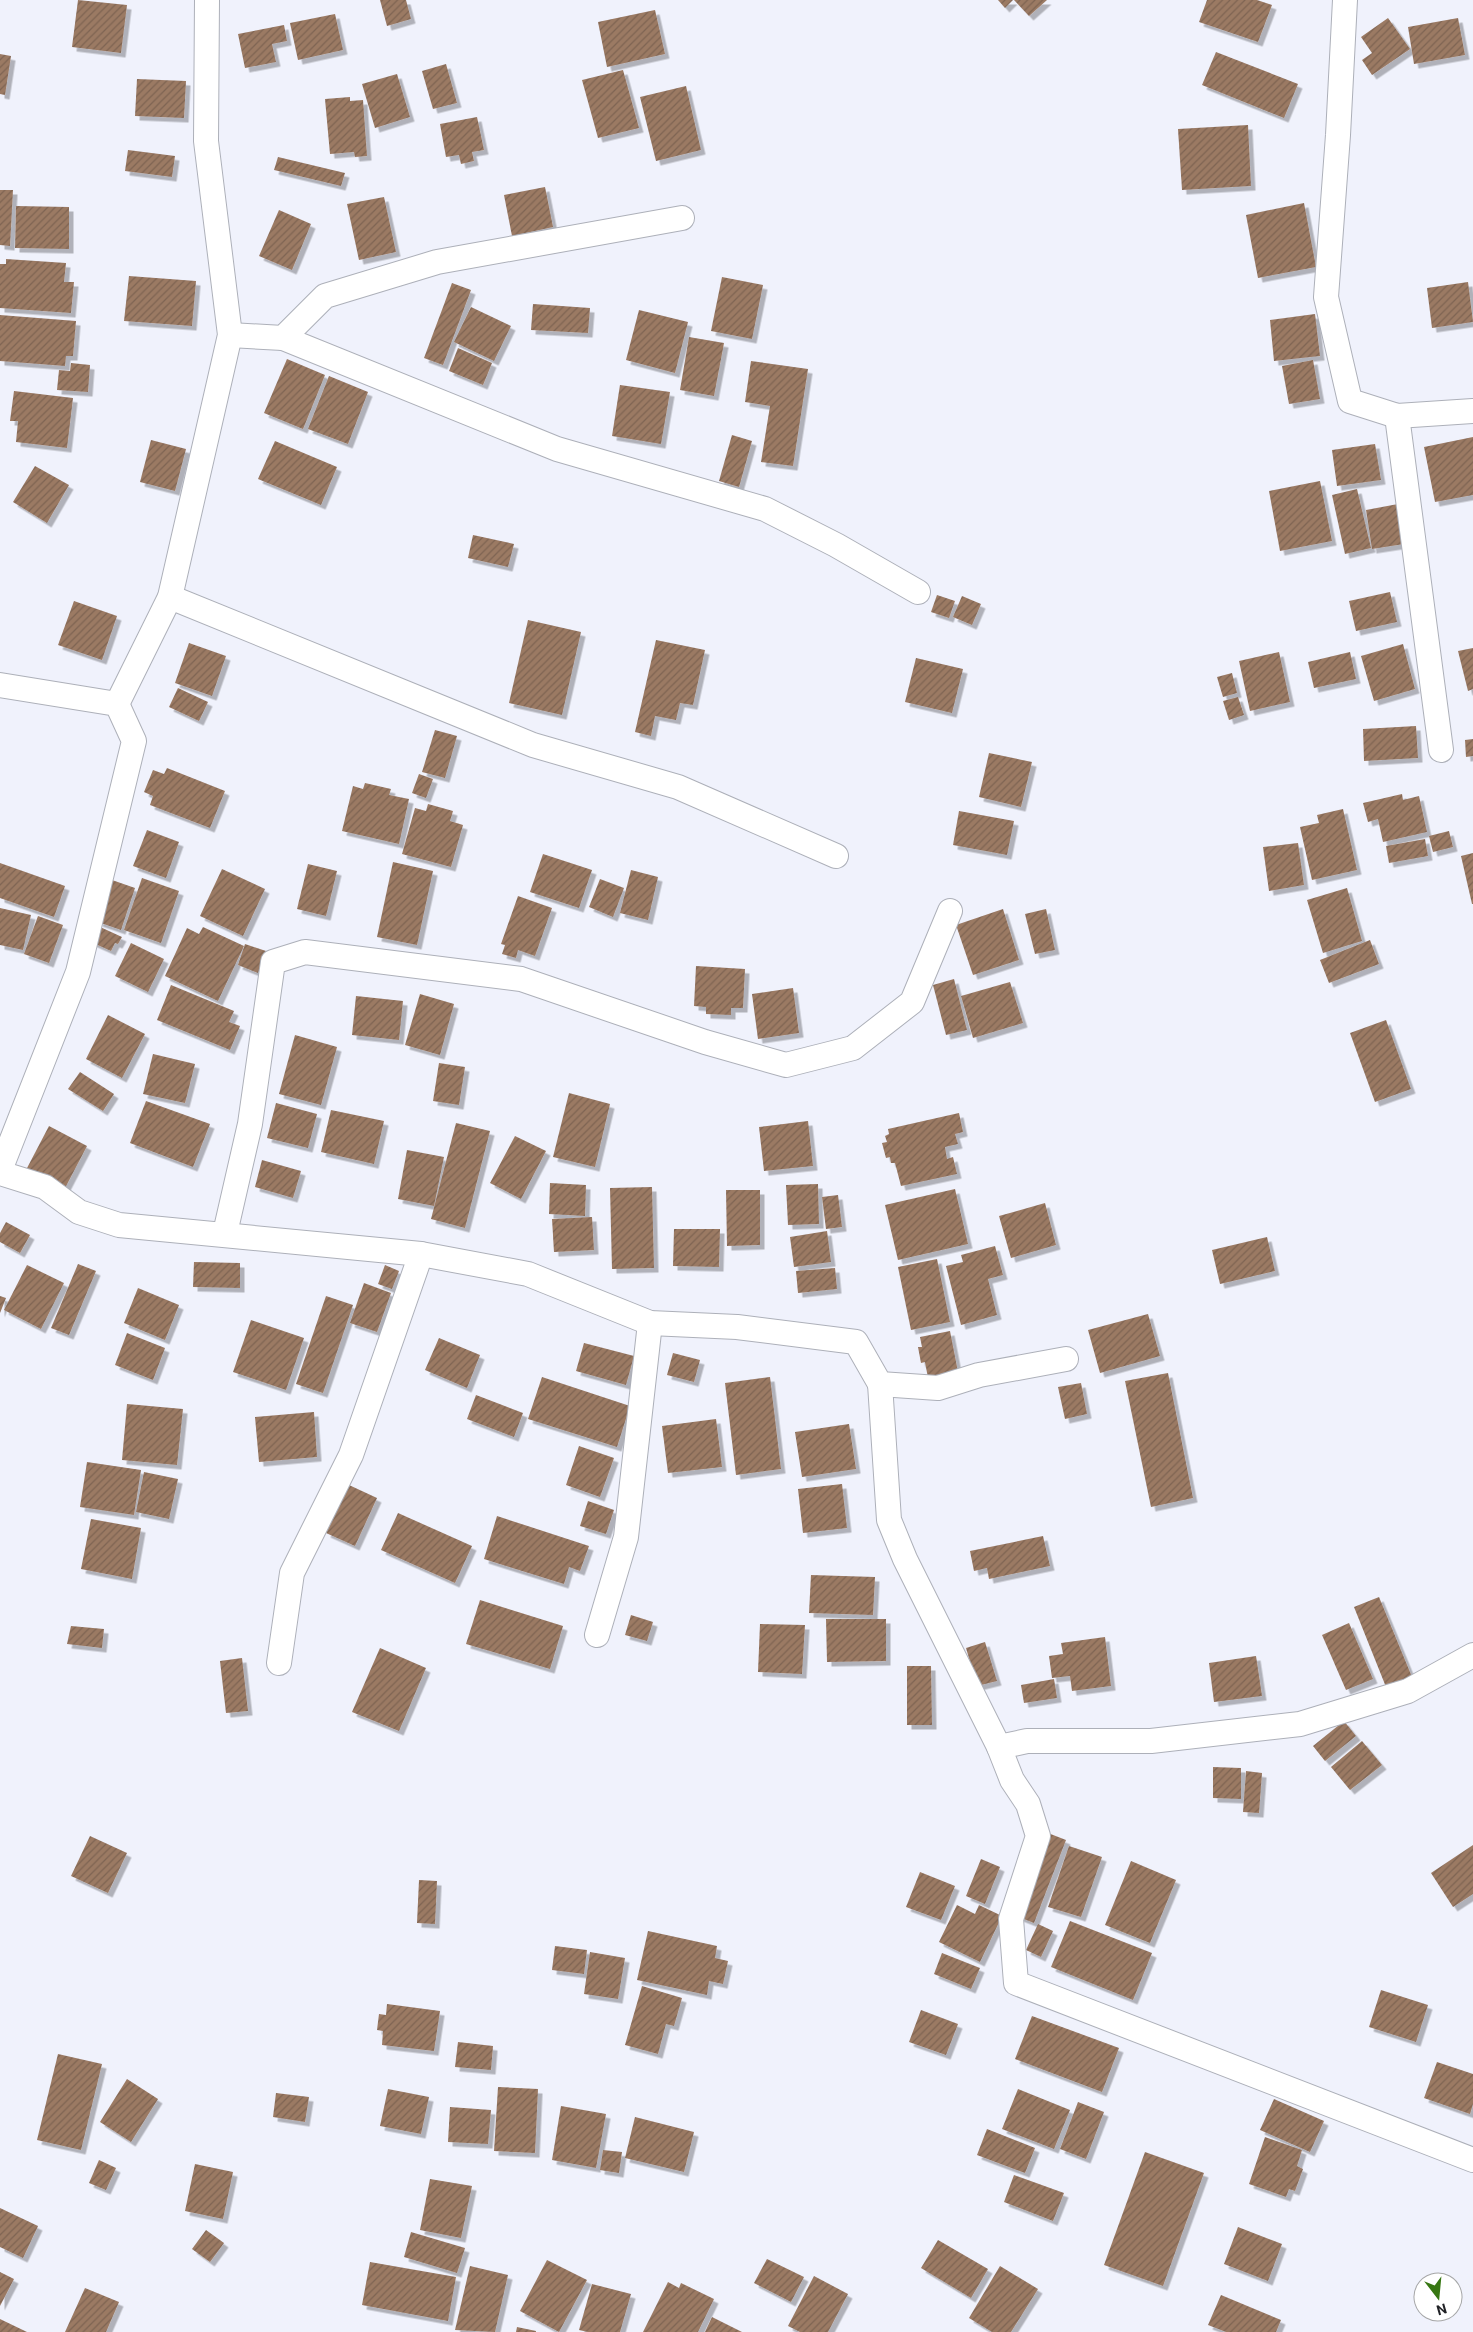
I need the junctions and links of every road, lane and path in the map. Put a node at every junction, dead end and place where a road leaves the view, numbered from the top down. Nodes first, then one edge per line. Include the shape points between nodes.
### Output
1 (1345, 0) edge
2 (214, 1) edge
3 (682, 218) dead end
4 (230, 335) junction
5 (283, 338) junction
6 (1473, 411) edge
7 (1397, 416) junction
8 (918, 592) dead end
9 (170, 597) junction
10 (0, 685) edge
11 (116, 704) junction
12 (1441, 750) dead end
13 (836, 856) dead end
14 (950, 911) dead end
15 (0, 1172) edge
16 (225, 1233) junction
17 (421, 1254) junction
18 (650, 1323) junction
19 (1066, 1359) dead end
20 (880, 1384) junction
21 (597, 1635) dead end
22 (1473, 1655) edge
23 (278, 1663) dead end
24 (999, 1747) junction
25 (1473, 2160) edge

1 - 7 street via 1326,297 1350,401
2 - 4 street via 206,141
3 - 5 street via 436,262 325,296
4 - 5 street
4 - 9 street
5 - 8 street via 557,449 765,509
6 - 7 street
7 - 12 street
9 - 11 street
9 - 13 street via 533,745 678,787
10 - 11 street
11 - 15 street via 134,741 78,972
14 - 16 street via 912,1002 853,1048 786,1065 705,1042 521,979 305,952 273,962 250,1124
15 - 16 street via 45,1187 79,1212 119,1225
16 - 17 street
17 - 18 street via 528,1274
17 - 23 street via 351,1454 292,1574
18 - 20 street via 737,1326 856,1342
18 - 21 street via 626,1537
19 - 20 street via 979,1375 938,1388
20 - 24 street via 889,1520 905,1559
22 - 24 street via 1408,1691 1300,1724 1151,1741 1027,1741
24 - 25 street via 1012,1780 1028,1804 1038,1836 1011,1919 1016,1983

